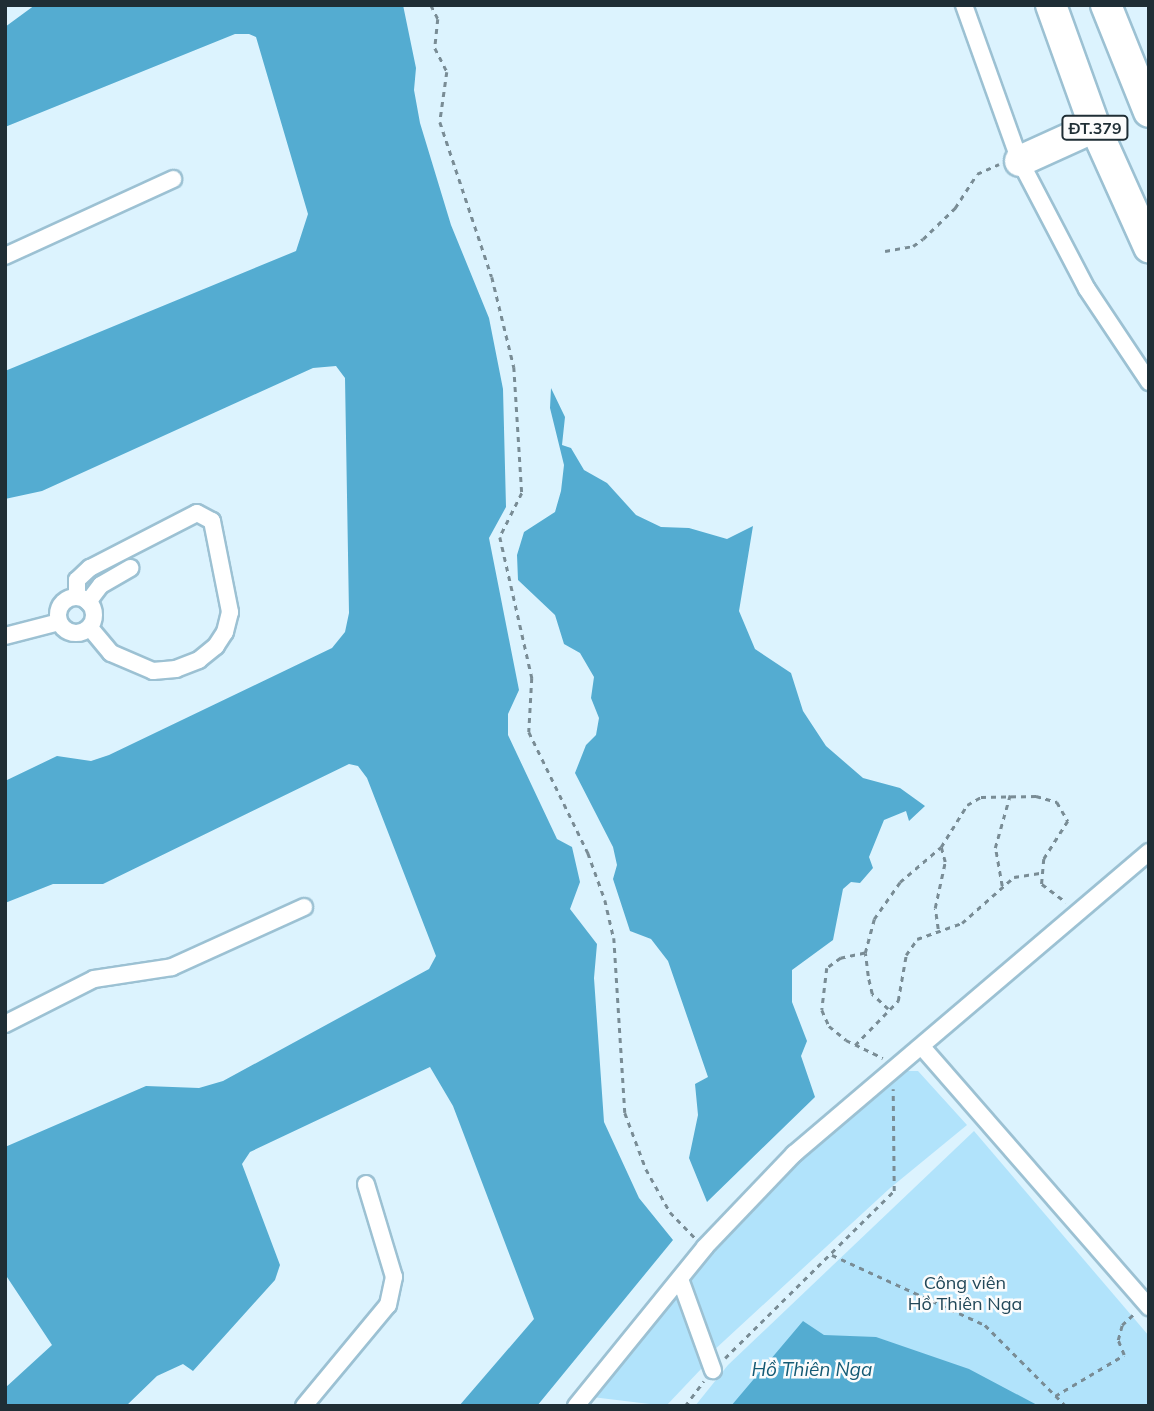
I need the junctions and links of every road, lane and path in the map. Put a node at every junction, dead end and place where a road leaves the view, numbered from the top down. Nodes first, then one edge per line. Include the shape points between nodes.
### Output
1 (431, 5) edge
2 (964, 5) edge
3 (1051, 5) edge
4 (1106, 5) edge
5 (1149, 112) edge
6 (1095, 127) junction
7 (1020, 161) junction
8 (173, 180) dead end
9 (1149, 247) edge
10 (885, 251) dead end
11 (5, 256) edge
12 (1149, 382) edge
13 (131, 568) dead end
14 (82, 599) junction
15 (59, 622) junction
16 (90, 628) junction
17 (5, 636) edge
18 (1010, 794) junction
19 (941, 847) junction
20 (1149, 852) edge
21 (1041, 873) junction
22 (1002, 886) junction
23 (304, 907) dead end
24 (1080, 912) junction
25 (938, 929) junction
26 (865, 953) junction
27 (888, 1009) junction
28 (5, 1024) edge
29 (855, 1045) junction
30 (923, 1048) junction
31 (892, 1066) junction
32 (366, 1184) dead end
33 (705, 1247) junction
34 (832, 1255) junction
35 (680, 1279) junction
36 (1147, 1305) edge
37 (713, 1370) junction
38 (1055, 1396) junction
39 (579, 1405) edge
40 (304, 1406) edge
41 (684, 1406) edge
42 (1066, 1406) edge

1 - 33 path via 438,19 435,48 447,72 440,122 492,278 514,368 522,493 514,518 500,537 532,678 529,732 588,853 605,900 614,938 625,1113 646,1168 670,1212
2 - 7 street
3 - 6 highway, ĐT.379
4 - 5 highway, ĐT.379
6 - 7 highway
6 - 9 highway, ĐT.379
7 - 10 path via 985,169 941,226 913,246
7 - 12 street via 1087,289
8 - 11 street
13 - 14 street
14 - 15 street via 61,606
14 - 16 street via 94,612
14 - 16 street via 77,580 99,563 197,513 212,522 230,612 216,646 199,660 153,671 111,653
15 - 16 street via 74,634
15 - 17 street
18 - 19 path via 981,796 967,805
18 - 21 path via 1057,802 1066,813 1068,821 1044,859
18 - 22 path via 995,848
19 - 25 path via 945,862 935,908
19 - 26 path via 919,862 887,899 874,919
20 - 24 street
21 - 22 path via 1014,877
21 - 24 path via 1042,884
22 - 25 path via 962,923
23 - 28 street via 172,967 94,979
24 - 30 street
25 - 27 path via 917,939 906,955 904,985 898,1002
26 - 27 path via 872,994
26 - 29 path via 841,958 827,968 823,985 822,1010 829,1026
27 - 29 path
29 - 31 path
30 - 31 street
30 - 36 street
31 - 33 street via 794,1154
31 - 34 path via 894,1191
32 - 40 street via 394,1277 388,1305
33 - 35 street
34 - 37 path
34 - 38 path via 985,1325
35 - 37 street
35 - 39 street
36 - 38 path via 1122,1325 1118,1340 1124,1355
37 - 41 path
38 - 42 path

